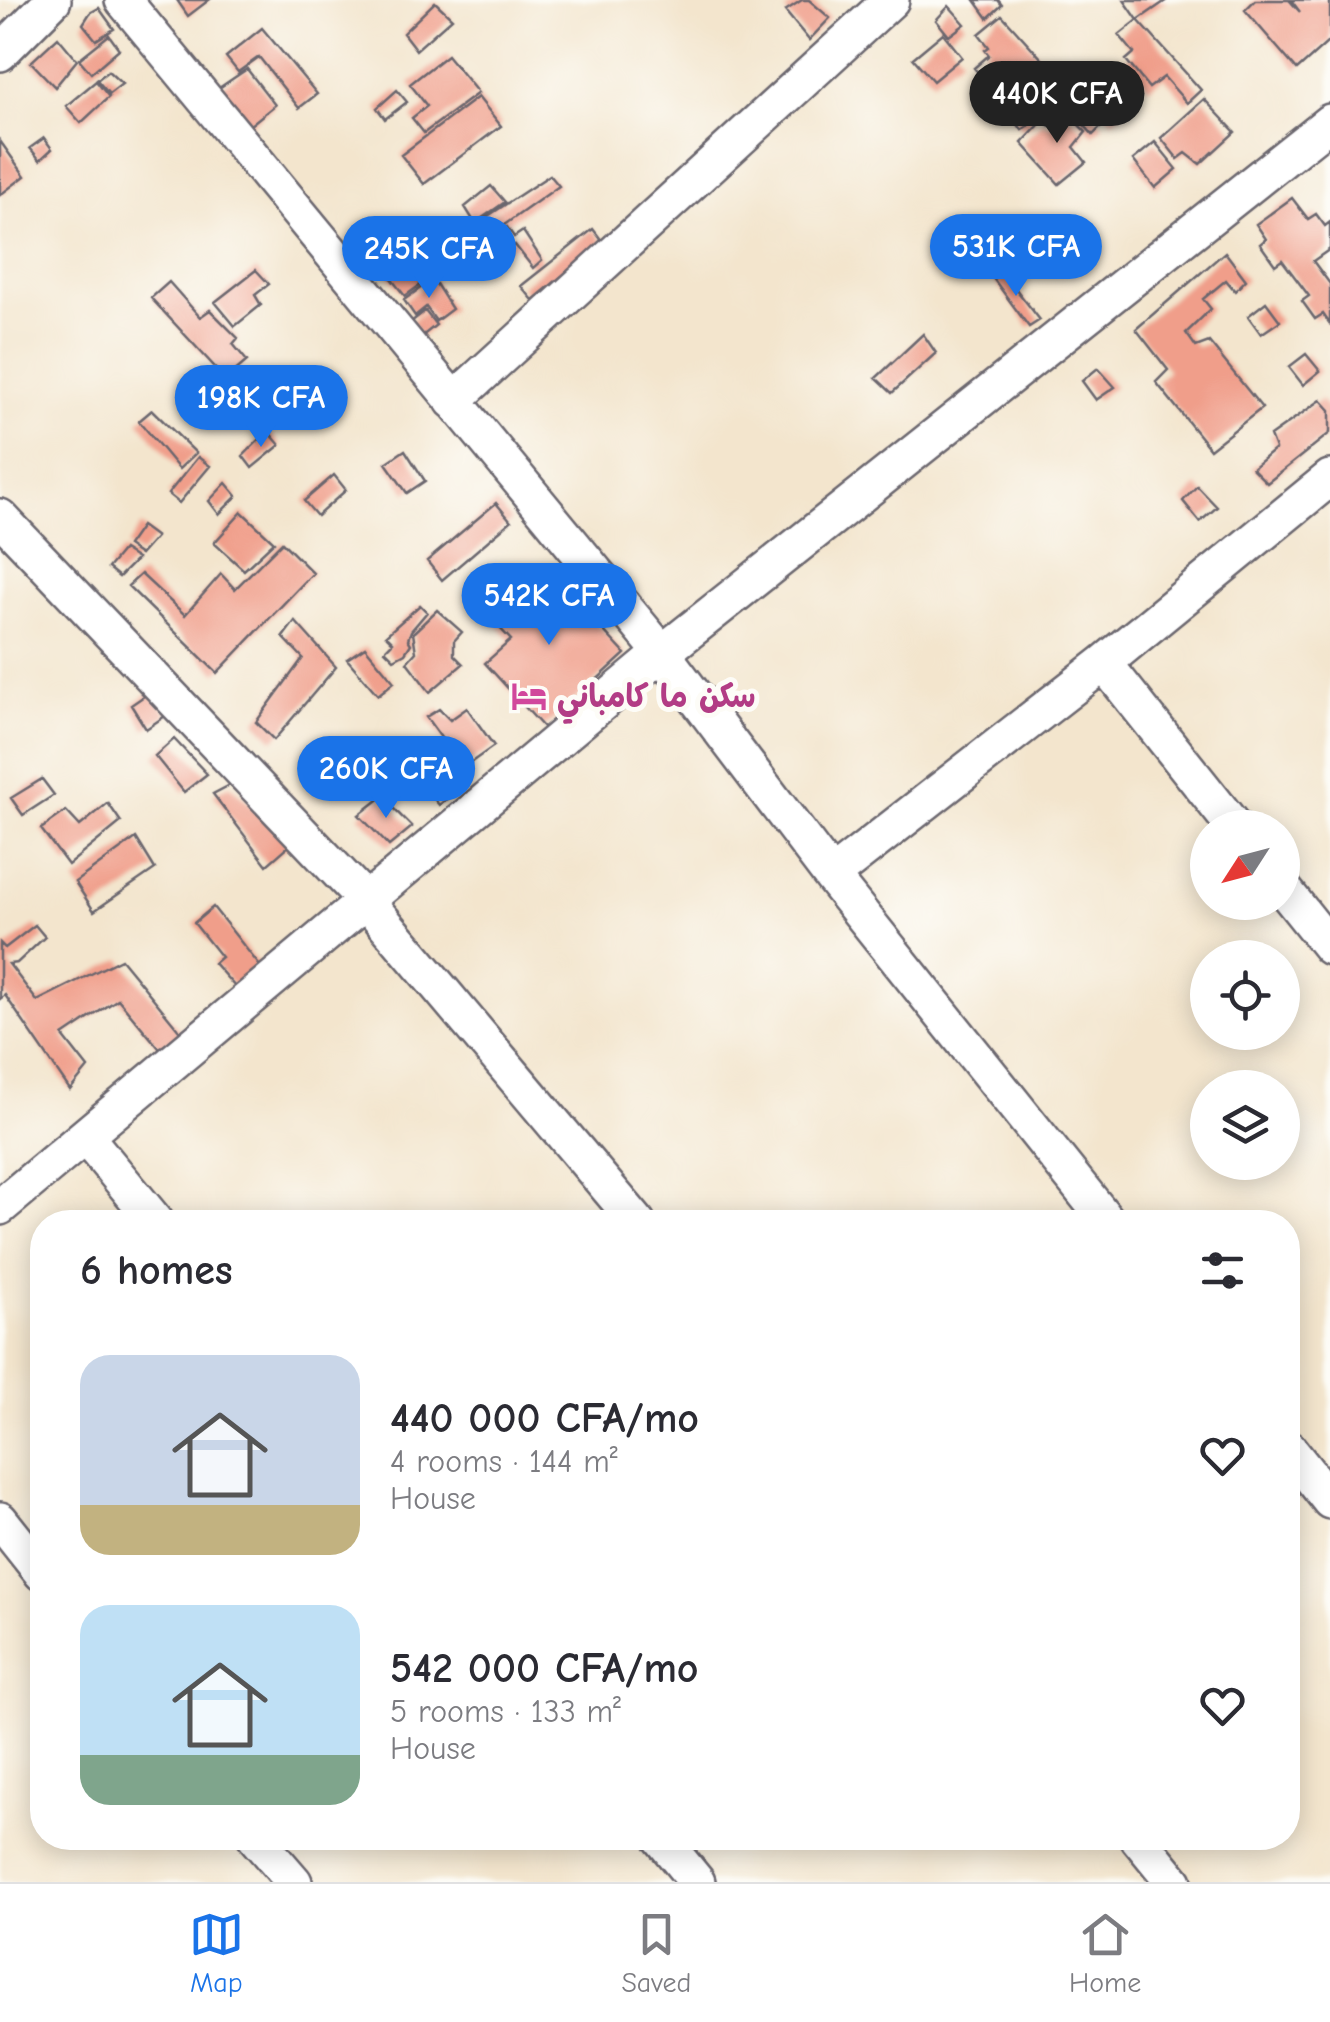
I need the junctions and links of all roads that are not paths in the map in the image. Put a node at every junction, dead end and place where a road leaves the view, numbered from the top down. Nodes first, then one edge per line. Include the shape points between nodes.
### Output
1 (53, 0) edge
2 (123, 0) edge
3 (890, 0) edge
4 (0, 53) edge
5 (1330, 122) edge
6 (454, 401) junction
7 (1330, 478) edge
8 (0, 518) edge
9 (662, 653) junction
10 (1104, 663) junction
11 (1221, 810) edge
12 (831, 876) junction
13 (367, 902) junction
14 (1300, 910) edge
15 (1330, 947) edge
16 (85, 1136) junction
17 (0, 1207) edge
18 (146, 1210) edge
19 (627, 1210) edge
20 (1098, 1210) edge
21 (1300, 1463) edge
22 (1330, 1501) edge
23 (0, 1520) edge
24 (30, 1558) edge
25 (266, 1850) edge
26 (671, 1850) edge
27 (1148, 1850) edge
28 (294, 1882) edge
29 (697, 1882) edge
30 (1174, 1882) edge

1 - 4 street
2 - 6 street
3 - 6 street
5 - 9 street
6 - 9 street
7 - 10 street
8 - 13 street
9 - 12 street
9 - 13 street
10 - 11 street
10 - 12 street
12 - 20 street
13 - 16 street
13 - 19 street
14 - 15 street
16 - 17 street
16 - 18 street
21 - 22 street
23 - 24 street
25 - 28 street
26 - 29 street
27 - 30 street

